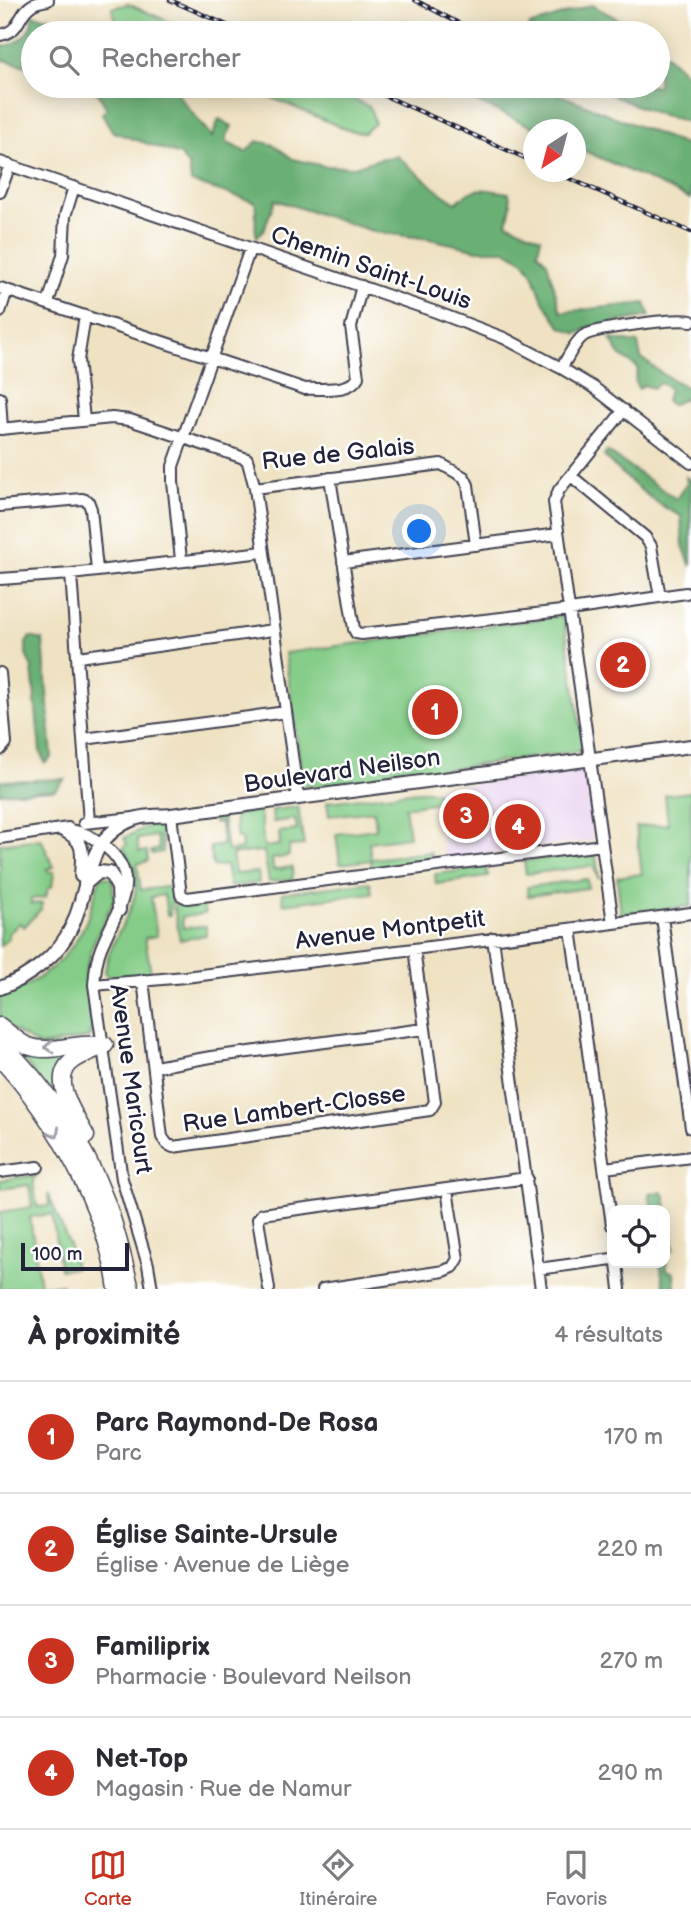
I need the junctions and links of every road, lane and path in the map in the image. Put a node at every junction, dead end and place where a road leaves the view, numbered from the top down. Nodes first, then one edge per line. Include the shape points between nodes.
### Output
1 (48, 0) edge
2 (0, 36) edge
3 (5, 164) edge
4 (74, 187) junction
5 (0, 192) edge
6 (250, 249) junction
7 (362, 286) junction
8 (3, 289) edge
9 (48, 303) junction
10 (0, 312) edge
11 (85, 316) junction
12 (691, 321) edge
13 (212, 357) junction
14 (561, 368) junction
15 (0, 398) edge
16 (624, 410) junction
17 (84, 420) junction
18 (1, 429) edge
19 (183, 437) junction
20 (691, 464) edge
21 (571, 475) junction
22 (330, 478) junction
23 (255, 488) junction
24 (0, 506) edge
25 (558, 534) junction
26 (476, 545) junction
27 (263, 552) junction
28 (181, 560) junction
29 (343, 562) junction
30 (97, 570) junction
31 (71, 574) junction
32 (0, 579) edge
33 (686, 593) dead end
34 (660, 597) junction
35 (570, 610) junction
36 (273, 630) junction
37 (78, 657) junction
38 (0, 673) edge
39 (286, 712) junction
40 (84, 739) junction
41 (691, 746) edge
42 (0, 750) edge
43 (591, 759) junction
44 (299, 798) junction
45 (172, 815) junction
46 (136, 818) junction
47 (89, 822) junction
48 (63, 830) junction
49 (0, 838) edge
50 (101, 844) junction
51 (602, 845) junction
52 (80, 898) junction
53 (119, 910) junction
54 (691, 913) edge
55 (662, 917) junction
56 (613, 923) junction
57 (571, 929) junction
58 (493, 938) junction
59 (414, 949) junction
60 (143, 980) junction
61 (94, 985) junction
62 (0, 988) edge
63 (0, 1026) edge
64 (424, 1029) junction
65 (0, 1042) edge
66 (105, 1045) junction
67 (0, 1058) edge
68 (155, 1067) junction
69 (691, 1128) edge
70 (691, 1157) edge
71 (38, 1167) dead end
72 (605, 1168) junction
73 (0, 1172) edge
74 (527, 1178) junction
75 (447, 1190) junction
76 (610, 1205) edge
77 (607, 1260) edge
78 (618, 1268) edge
79 (538, 1269) junction
80 (117, 1289) edge
81 (131, 1289) edge
82 (152, 1289) edge
83 (269, 1289) edge
84 (323, 1289) edge
85 (541, 1289) edge
86 (620, 1289) edge

1 - 2 street via 30,6 17,26
3 - 4 street, Chemin Saint-Louis
3 - 5 street, Chemin Saint-Louis
4 - 6 street, Chemin Saint-Louis
4 - 9 street via 65,216 63,255
6 - 7 street, Chemin Saint-Louis
6 - 13 street
7 - 13 street via 351,327 358,377 352,385 305,388
7 - 14 street, Chemin Saint-Louis via 476,326
8 - 9 street
8 - 10 street
9 - 11 street
11 - 13 street
11 - 17 street via 78,360
12 - 14 street via 590,333
13 - 19 street
14 - 16 street, Chemin Saint-Louis
15 - 18 street
16 - 20 street, Chemin Saint-Louis
16 - 21 street
17 - 18 street, Rue de Galais
17 - 19 street, Rue de Galais via 130,420
19 - 23 street, Rue de Galais via 247,458
19 - 28 street via 172,474
21 - 25 street via 555,496
21 - 34 street via 645,537 651,546
22 - 23 street, Rue de Galais
22 - 26 street, Rue de Galais via 440,464 449,467 468,485
22 - 29 street
23 - 27 street
24 - 30 street via 88,501
25 - 26 street
25 - 35 street
26 - 29 street
27 - 28 street
27 - 36 street
28 - 30 street
29 - 35 street via 356,633
30 - 31 street
31 - 32 street
31 - 37 street
33 - 34 street
34 - 35 street
35 - 43 street
36 - 37 street
36 - 39 street
37 - 40 street
38 - 42 street via 6,743
39 - 40 street
39 - 44 street
40 - 47 street
41 - 43 main road, Boulevard Neilson
43 - 44 main road, Boulevard Neilson
43 - 51 street
44 - 45 main road, Boulevard Neilson
45 - 46 main road, Boulevard Neilson
45 - 51 street via 181,895 187,898
46 - 47 street, Boulevard Neilson
46 - 50 main road
47 - 48 street, Boulevard Neilson
48 - 49 street, Boulevard Neilson
48 - 50 street, Avenue Maricourt via 80,831
48 - 52 main road via 80,844
50 - 52 main road
50 - 53 street, Avenue Maricourt via 123,868 125,890
51 - 56 street
52 - 53 main road via 90,878 106,871 116,880
52 - 62 main road via 73,925 57,949 33,971
53 - 61 street, Avenue Maricourt via 98,957
54 - 55 street, Avenue Montpetit
55 - 56 street, Avenue Montpetit
55 - 69 street
56 - 57 street, Avenue Montpetit
57 - 58 street, Avenue Montpetit
57 - 72 street
58 - 59 street, Avenue Montpetit
58 - 74 street
59 - 60 street, Avenue Montpetit
59 - 64 street, Rue Lambert-Closse
60 - 61 street, Avenue Montpetit
60 - 68 street, Rue Lambert-Closse
61 - 66 street, Avenue Maricourt
66 -> 63 highway via 37,1048
64 - 68 street
64 - 68 street, Rue Lambert-Closse via 435,1102 430,1110 173,1147 162,1137
65 - 81 highway via 72,1131 106,1201
66 - 81 highway via 72,1061 62,1078 63,1089 113,1205
66 - 82 street, Avenue Maricourt via 122,1180
67 -> 80 highway via 37,1102 88,1191
70 - 72 street
71 - 73 street
72 - 76 street
74 - 75 street
74 - 79 street
75 - 83 street via 262,1214 258,1219
75 - 84 street via 458,1259 453,1267
77 - 79 street
78 - 86 street
79 - 85 street

